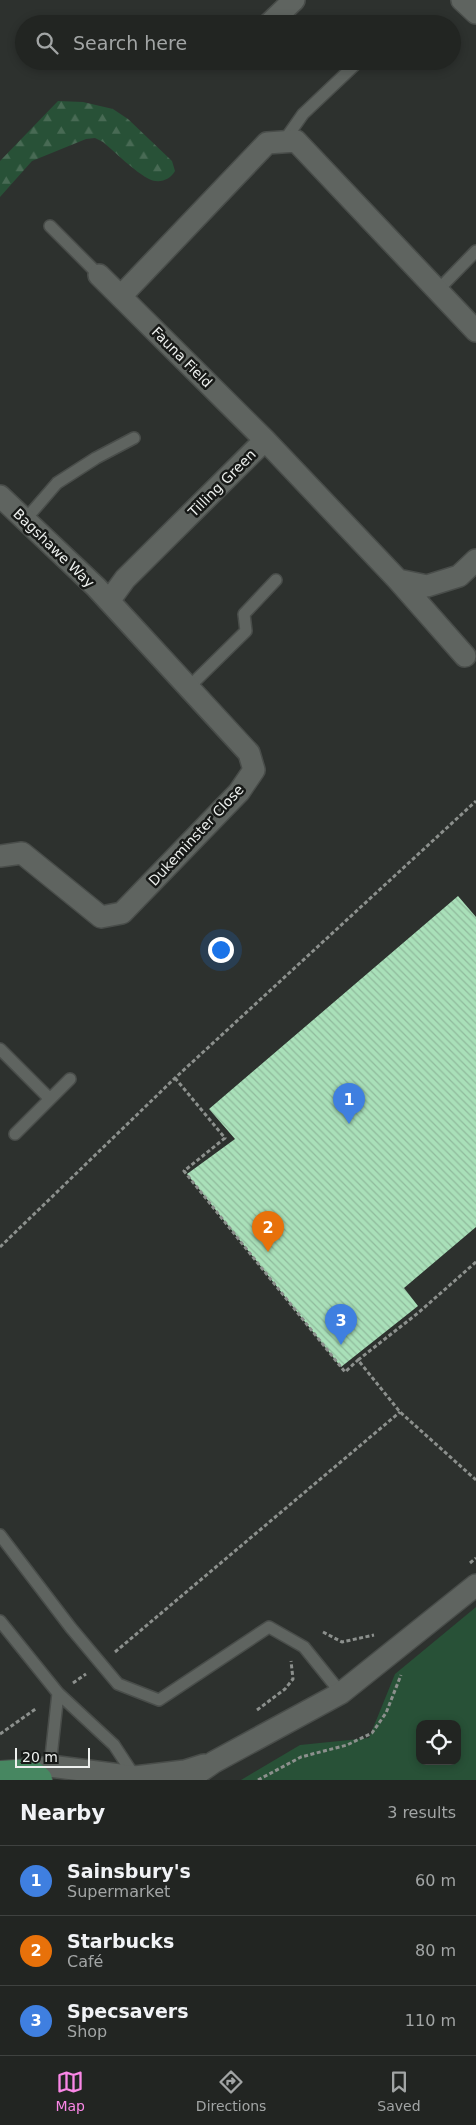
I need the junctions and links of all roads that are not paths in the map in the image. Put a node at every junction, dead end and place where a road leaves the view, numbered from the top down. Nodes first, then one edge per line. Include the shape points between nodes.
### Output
1 (294, 0) edge
2 (462, 0) edge
3 (476, 12) edge
4 (278, 15) edge
5 (349, 70) edge
6 (284, 142) junction
7 (50, 226) dead end
8 (476, 251) edge
9 (100, 275) joint
10 (438, 290) junction
11 (121, 296) junction
12 (476, 331) edge
13 (134, 438) dead end
14 (265, 440) junction
15 (0, 496) edge
16 (25, 520) junction
17 (476, 560) edge
18 (276, 580) dead end
19 (398, 580) junction
20 (108, 601) junction
21 (465, 656) dead end
22 (188, 688) junction
23 (1, 854) edge
24 (0, 1049) edge
25 (70, 1079) dead end
26 (50, 1098) junction
27 (15, 1134) dead end
28 (0, 1535) edge
29 (476, 1584) edge
30 (0, 1621) edge
31 (58, 1693) junction
32 (341, 1693) junction
33 (214, 1762) junction
34 (39, 1773) edge
35 (0, 1775) edge
36 (135, 1777) junction
37 (188, 1780) edge

1 - 4 street
2 - 3 street
5 - 6 lane via 303,114
6 - 10 street via 296,140
6 - 11 street via 267,143
7 - 9 lane
8 - 10 lane
9 - 11 street, Fauna Field
10 - 12 street
11 - 14 street, Fauna Field
13 - 16 lane via 57,483
14 - 19 street, Tilling Green
14 - 20 street, Tilling Green via 125,579
15 - 16 street, Bagshawe Way
16 - 20 street, Bagshawe Way
17 - 19 street via 459,576 427,586
18 - 22 lane via 244,614 246,631
19 - 21 street, Tilling Green
20 - 22 street, Dukeminster Close
22 - 23 street, Dukeminster Close via 249,753 254,770 238,792 122,913 101,917 22,853
24 - 26 lane
25 - 26 lane
26 - 27 lane
28 - 32 lane via 118,1684 159,1700 269,1628 304,1647
29 - 32 street
30 - 31 lane
31 - 34 lane
31 - 36 lane via 114,1745
32 - 33 street
33 - 36 street via 185,1771
33 - 37 street
34 - 35 main road
34 - 36 street

